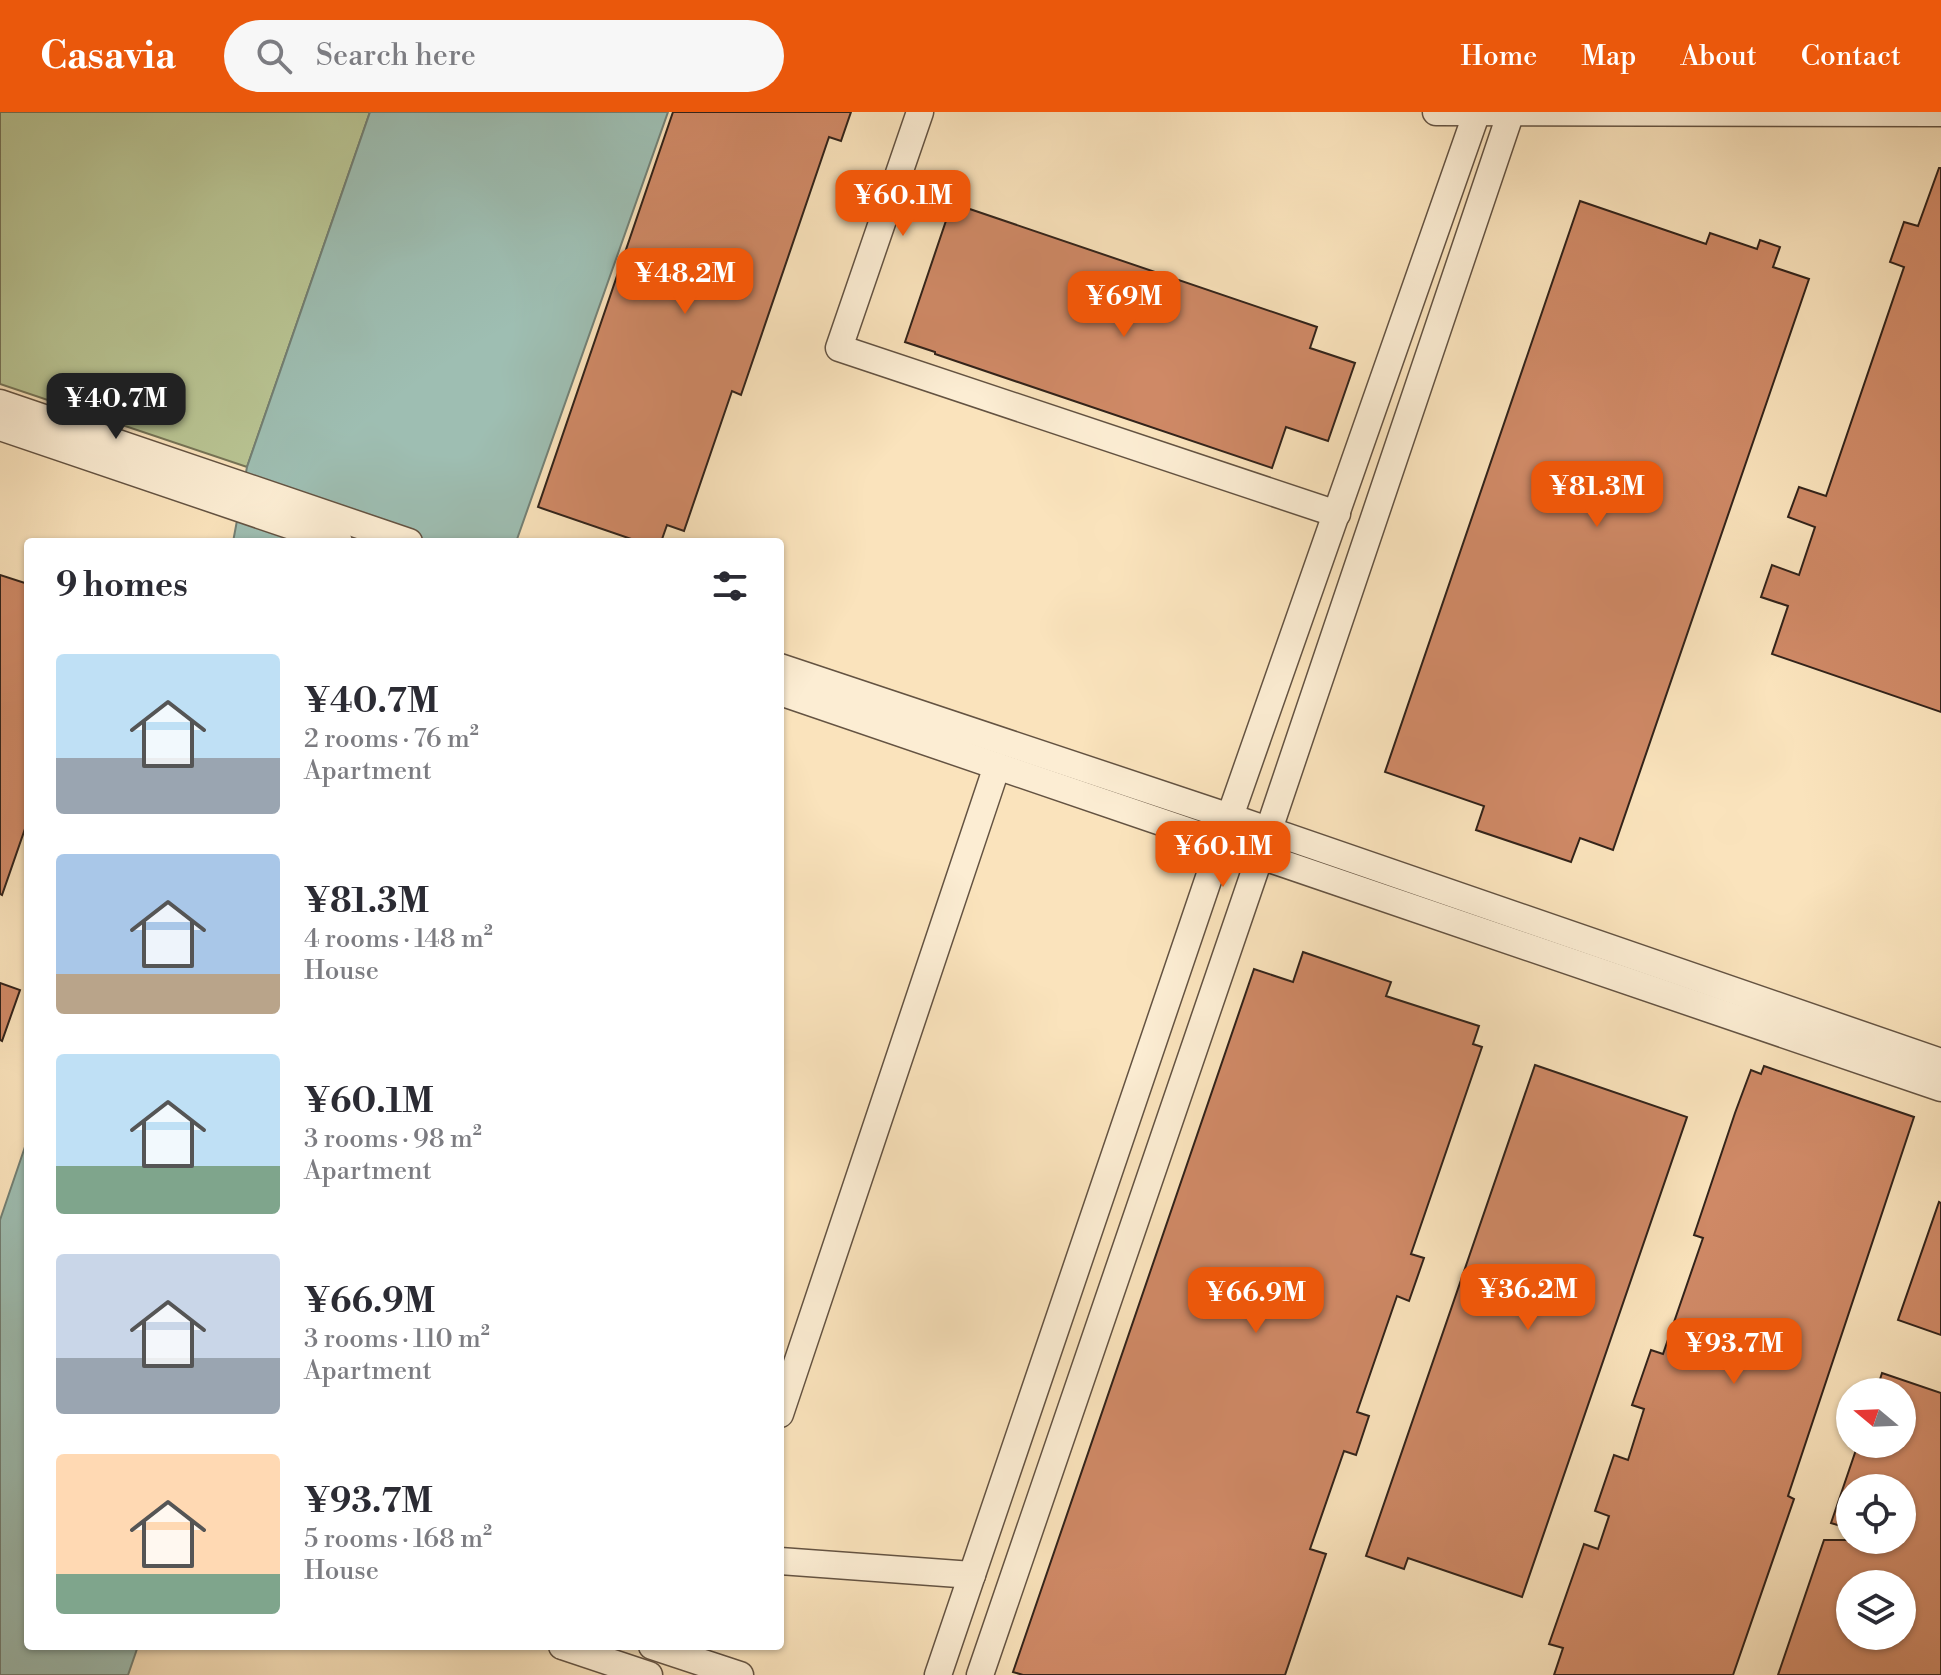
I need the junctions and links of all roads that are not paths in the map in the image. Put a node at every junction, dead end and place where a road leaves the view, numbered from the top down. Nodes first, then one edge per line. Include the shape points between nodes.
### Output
1 (920, 112) edge
2 (1436, 112) edge
3 (1476, 113) edge
4 (1511, 113) edge
5 (1941, 113) edge
6 (0, 403) edge
7 (0, 427) edge
8 (222, 491) junction
9 (1337, 514) junction
10 (330, 538) edge
11 (394, 538) edge
12 (784, 668) edge
13 (784, 693) edge
14 (997, 766) junction
15 (1230, 817) junction
16 (1269, 830) junction
17 (1221, 842) junction
18 (1260, 856) junction
19 (1941, 1062) edge
20 (1941, 1088) edge
21 (784, 1402) edge
22 (784, 1561) edge
23 (972, 1575) junction
24 (574, 1650) edge
25 (664, 1650) edge
26 (649, 1675) edge
27 (740, 1675) edge
28 (938, 1675) edge
29 (980, 1675) edge

1 - 9 street via 839,348
2 - 3 street
3 - 4 street
3 - 9 street
4 - 5 street
4 - 16 street
6 - 8 street
7 - 8 street
8 - 10 street
8 - 11 street
9 - 15 street
12 - 15 street
13 - 14 street
14 - 17 street
14 - 21 street
15 - 16 street
15 - 17 street
16 - 18 street
16 - 19 street
17 - 18 street
17 - 23 street
18 - 20 street
18 - 29 street
22 - 23 street
23 - 28 street
24 - 26 street
25 - 27 street

